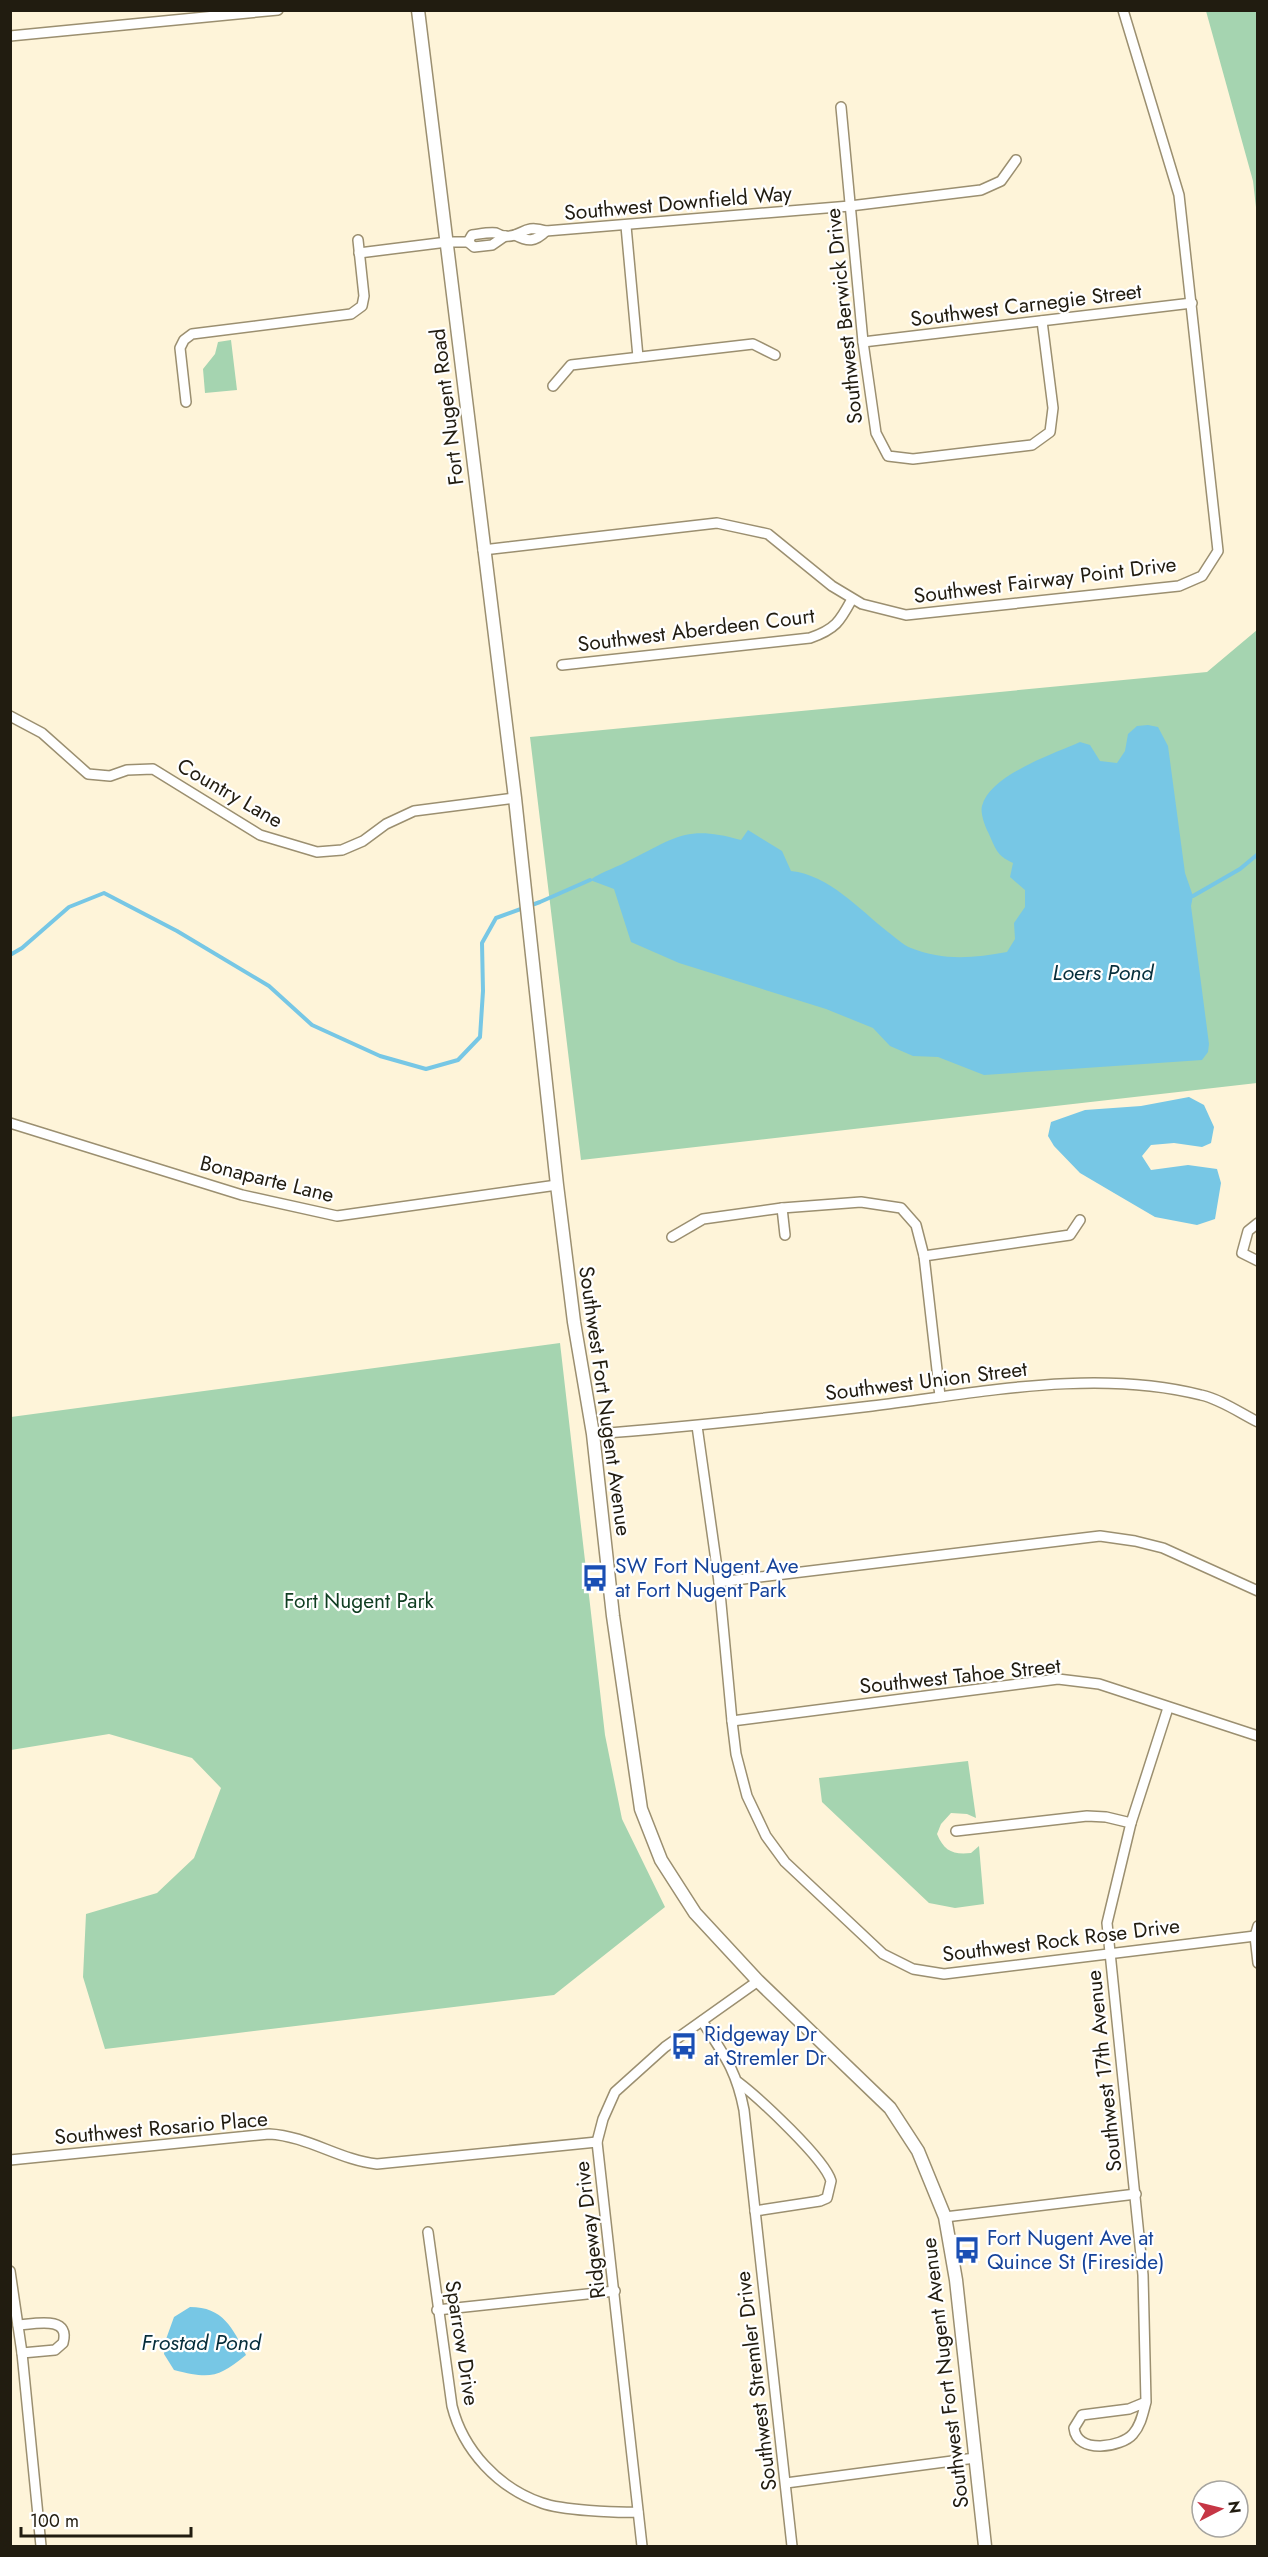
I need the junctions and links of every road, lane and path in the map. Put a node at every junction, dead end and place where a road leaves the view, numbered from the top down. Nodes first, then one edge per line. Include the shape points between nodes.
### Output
1 (278, 10) edge
2 (418, 10) edge
3 (1123, 10) edge
4 (10, 36) edge
5 (841, 107) dead end
6 (1016, 160) dead end
7 (850, 206) junction
8 (626, 226) junction
9 (358, 240) dead end
10 (447, 242) junction
11 (359, 253) junction
12 (1192, 303) junction
13 (1042, 321) junction
14 (863, 342) junction
15 (775, 355) dead end
16 (638, 357) junction
17 (553, 387) dead end
18 (186, 402) dead end
19 (483, 550) junction
20 (852, 598) junction
21 (562, 665) dead end
22 (10, 716) edge
23 (515, 798) junction
24 (10, 1123) edge
25 (557, 1185) junction
26 (782, 1208) junction
27 (1080, 1220) dead end
28 (1257, 1223) edge
29 (785, 1235) dead end
30 (672, 1237) dead end
31 (924, 1256) junction
32 (1257, 1261) edge
33 (940, 1396) junction
34 (1257, 1422) edge
35 (697, 1426) junction
36 (593, 1434) junction
37 (719, 1582) junction
38 (1257, 1591) edge
39 (1168, 1708) junction
40 (732, 1721) junction
41 (1257, 1736) edge
42 (1131, 1823) junction
43 (957, 1831) dead end
44 (1257, 1926) edge
45 (1255, 1936) junction
46 (1110, 1952) junction
47 (1257, 1962) edge
48 (758, 1981) junction
49 (702, 2021) junction
50 (738, 2082) junction
51 (597, 2142) junction
52 (10, 2160) edge
53 (1136, 2194) junction
54 (755, 2211) junction
55 (945, 2217) junction
56 (428, 2232) dead end
57 (10, 2271) edge
58 (615, 2291) junction
59 (438, 2310) junction
60 (18, 2325) junction
61 (22, 2353) junction
62 (1146, 2402) junction
63 (975, 2458) junction
64 (786, 2483) junction
65 (638, 2512) junction
66 (41, 2547) edge
67 (642, 2547) edge
68 (792, 2547) edge
69 (985, 2547) edge

1 - 4 street
2 - 10 street, Fort Nugent Road
3 - 12 street, Southwest Fairway Point Drive via 1179,195
5 - 7 street, Southwest Berwick Drive
6 - 7 street, Southwest Downfield Way via 1001,181 981,190
7 - 8 street, Southwest Downfield Way
7 - 14 street, Southwest Berwick Drive
8 - 10 street, Southwest Downfield Way via 546,231 538,239 526,241 510,236 474,248 468,242
8 - 16 street
9 - 11 street
10 - 11 street, Southwest Downfield Way
10 - 19 street, Fort Nugent Road
11 - 18 street via 364,297 356,312 195,333 184,340 180,348
12 - 13 street, Southwest Carnegie Street
12 - 20 street, Southwest Fairway Point Drive via 1218,551 1202,576 1179,586 906,615
13 - 14 street, Southwest Carnegie Street
13 - 14 street, Southwest Berwick Drive via 1053,408 1050,432 1032,445 913,459 888,456 876,433
15 - 16 street via 753,344
16 - 17 street via 571,365
19 - 20 street, Southwest Fairway Point Drive via 717,523 768,534
19 - 23 street, Fort Nugent Road
20 - 21 street, Southwest Aberdeen Court via 839,623 810,638
22 - 23 street, Country Lane via 42,733 88,774 110,776 127,770 153,769 260,835 317,852 342,850 363,842 386,824 414,811
23 - 25 street, Southwest Fort Nugent Avenue
24 - 25 street, Bonaparte Lane via 242,1195 337,1216
25 - 36 street, Southwest Fort Nugent Avenue
26 - 29 street
26 - 30 street via 703,1219
26 - 31 street via 861,1202 901,1208 916,1225
27 - 31 street via 1070,1235
28 - 32 street via 1248,1231 1242,1253
31 - 33 street
33 - 34 street, Southwest Union Street via 1087,1382 1135,1383 1203,1395
33 - 35 street, Southwest Union Street
35 - 36 street, Southwest Union Street
35 - 37 street, Southwest Rock Rose Drive
36 - 48 street, Southwest Fort Nugent Avenue via 613,1616 641,1809 661,1860 695,1913
37 - 38 street via 1100,1536 1163,1548
37 - 40 street, Southwest Rock Rose Drive
39 - 40 street, Southwest Tahoe Street via 1099,1684 1059,1679
39 - 41 street, Southwest Tahoe Street
39 - 42 street, Southwest 17th Avenue
40 - 46 street, Southwest Rock Rose Drive via 747,1796 766,1836 785,1862 883,1954 913,1969 944,1974
42 - 43 street via 1086,1816
42 - 46 street, Southwest 17th Avenue via 1107,1923
44 - 45 street
45 - 46 street, Southwest Rock Rose Drive
45 - 47 street
46 - 53 street, Southwest 17th Avenue
48 - 49 street, Ridgeway Drive
48 - 55 street, Southwest Fort Nugent Avenue via 890,2108 918,2151
49 - 50 street, Southwest Stremler Drive
49 - 51 street, Ridgeway Drive via 665,2047 615,2092
50 - 54 street, Southwest Stremler Drive
50 - 54 street, Southwest Stremler Drive via 759,2098 816,2158 831,2181 827,2198 820,2201
51 - 52 street, Southwest Rosario Place via 377,2164 347,2159 299,2138 269,2134
51 - 58 street, Ridgeway Drive
53 - 55 street
53 - 62 street, Southwest 17th Avenue via 1143,2275
54 - 64 street, Southwest Stremler Drive
55 - 63 street, Southwest Fort Nugent Avenue via 956,2280
56 - 59 street, Sparrow Drive
57 - 60 street
58 - 59 street
58 - 65 street, Ridgeway Drive
59 - 65 street, Sparrow Drive via 455,2417 482,2463 507,2486 543,2504
60 - 61 street
60 - 61 street via 52,2322 62,2327 65,2338 55,2350
61 - 66 street
62 - 62 street, Southwest 17th Avenue via 1129,2409 1082,2415 1074,2428 1078,2439 1094,2447 1126,2440 1139,2424
63 - 64 street
63 - 69 street, Southwest Fort Nugent Avenue
64 - 68 street, Southwest Stremler Drive
65 - 67 street, Ridgeway Drive

